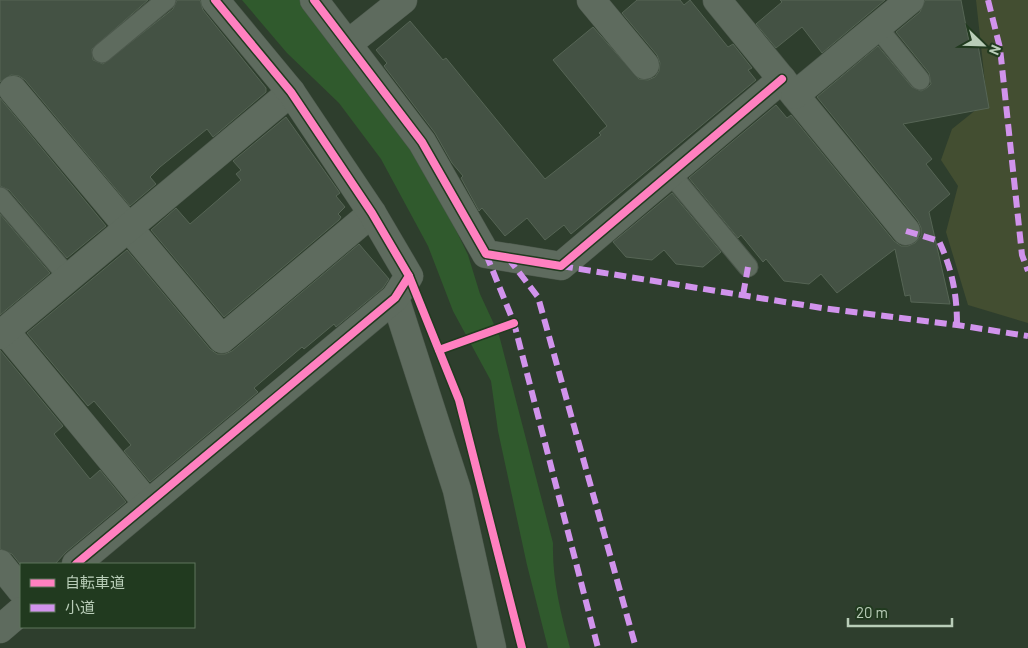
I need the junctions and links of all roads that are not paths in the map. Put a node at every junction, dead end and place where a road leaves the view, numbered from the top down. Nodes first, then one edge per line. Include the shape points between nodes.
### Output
1 (166, 0) edge
2 (215, 0) edge
3 (314, 0) edge
4 (403, 0) edge
5 (717, 0) edge
6 (910, 0) edge
7 (596, 2) edge
8 (877, 27) junction
9 (349, 43) junction
10 (102, 53) dead end
11 (645, 65) dead end
12 (920, 80) dead end
13 (788, 87) junction
14 (13, 90) dead end
15 (291, 92) junction
16 (670, 173) junction
17 (0, 197) edge
18 (372, 213) junction
19 (129, 228) junction
20 (906, 231) dead end
21 (748, 267) dead end
22 (70, 279) junction
23 (395, 298) junction
24 (2, 333) edge
25 (148, 504) junction
26 (77, 563) edge
27 (0, 564) edge
28 (20, 589) edge
29 (20, 612) edge
30 (0, 629) edge
31 (492, 648) edge

1 - 10 lane
2 - 15 street
3 - 9 street
4 - 9 street
5 - 13 street
6 - 8 street
7 - 11 street
8 - 12 lane
8 - 13 street
9 - 16 street via 422,142 486,254 561,266
13 - 16 street
13 - 20 street
14 - 19 street
15 - 18 street
15 - 19 street
16 - 21 lane
17 - 22 lane
18 - 19 street via 222,340
18 - 23 street via 409,276
19 - 22 street
22 - 24 street
23 - 25 street
23 - 31 street via 457,490
24 - 25 street
25 - 26 street
27 - 28 street
29 - 30 street

